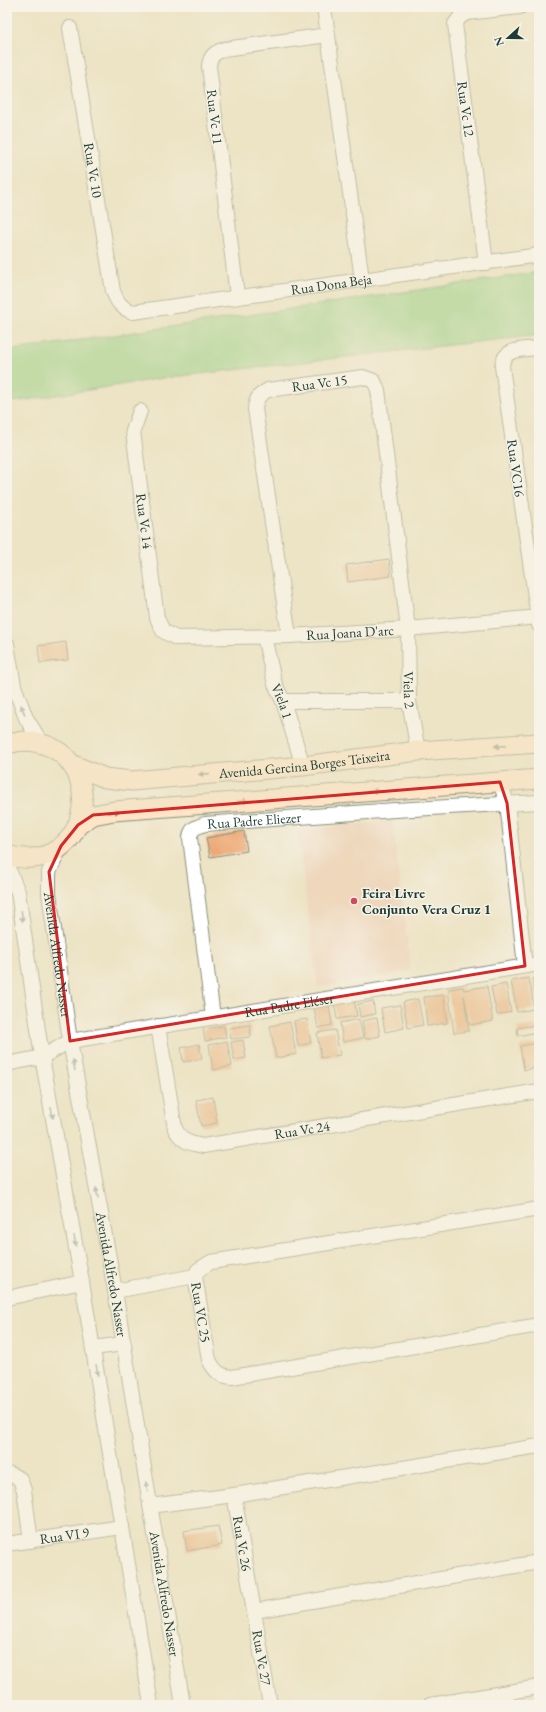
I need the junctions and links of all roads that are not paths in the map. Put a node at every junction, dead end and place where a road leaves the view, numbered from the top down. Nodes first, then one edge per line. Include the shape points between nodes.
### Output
1 (324, 7) edge
2 (520, 7) edge
3 (481, 9) edge
4 (70, 28) dead end
5 (328, 36) junction
6 (539, 256) edge
7 (486, 263) junction
8 (362, 279) junction
9 (237, 296) junction
10 (123, 309) joint
11 (539, 348) edge
12 (140, 410) dead end
13 (538, 620) edge
14 (408, 629) junction
15 (163, 631) joint
16 (289, 636) junction
17 (264, 637) junction
18 (7, 644) edge
19 (409, 701) junction
20 (283, 702) junction
21 (7, 744) edge
22 (42, 744) junction
23 (539, 744) edge
24 (418, 750) junction
25 (71, 764) junction
26 (303, 766) junction
27 (539, 779) edge
28 (500, 782) junction
29 (539, 802) edge
30 (506, 803) junction
31 (78, 825) junction
32 (62, 846) junction
33 (7, 855) edge
34 (7, 865) edge
35 (539, 964) edge
36 (525, 966) junction
37 (213, 1017) junction
38 (158, 1026) junction
39 (70, 1041) junction
40 (42, 1057) junction
41 (7, 1064) edge
42 (539, 1091) edge
43 (539, 1209) edge
44 (196, 1276) junction
45 (82, 1282) junction
46 (115, 1291) junction
47 (7, 1298) edge
48 (539, 1325) edge
49 (124, 1344) junction
50 (93, 1348) junction
51 (539, 1446) edge
52 (7, 1474) edge
53 (234, 1495) junction
54 (150, 1506) junction
55 (122, 1527) junction
56 (31, 1541) junction
57 (7, 1544) edge
58 (539, 1562) edge
59 (254, 1611) junction
60 (539, 1687) edge
61 (152, 1705) edge
62 (183, 1705) edge
63 (270, 1705) edge
64 (430, 1705) edge

1 - 5 street
2 - 3 street, Rua Vc 12
3 - 7 street, Rua Vc 12 via 460,17 455,24 455,32
4 - 10 street, Rua Vc 10 via 112,291
5 - 8 street
5 - 9 street, Rua Vc 11 via 224,49 210,58
6 - 7 street, Rua Dona Beja
7 - 8 street, Rua Dona Beja
8 - 9 street, Rua Dona Beja
9 - 10 street, Rua Dona Beja via 133,312
11 - 13 street, Rua VC16 via 509,352 503,358 502,366
12 - 15 street, Rua Vc 14 via 133,431 157,618
13 - 14 street, Rua Joana D'arc
14 - 16 street, Rua Joana D'arc
14 - 16 street, Rua Vc 15 via 378,390 374,382 363,377 268,390 260,394 256,400 255,409
14 - 19 street, Viela 2
15 - 17 street, Rua Joana D'arc via 176,638
16 - 17 street, Rua Joana D'arc
17 - 20 street, Viela 1 via 275,684
22 -> 18 street via 26,718 14,686
19 - 20 street
19 - 24 street, Viela 2
20 - 26 street, Viela 1
21 - 22 main road via 24,741
22 - 25 main road via 58,752
23 -> 24 main road, Avenida Gercina Borges Teixeira
24 - 26 main road, Avenida Gercina Borges Teixeira
26 -> 25 main road, Avenida Gercina Borges Teixeira via 132,780 105,778
25 - 31 main road via 79,778 83,794
27 - 28 main road
28 - 30 street
31 -> 28 main road via 93,815 114,812
29 - 30 street
30 - 36 street
30 - 37 street, Rua Padre Eliezer via 196,826 191,831 190,838
31 - 32 main road
32 - 33 main road via 48,854 33,858
32 - 39 street, Avenida Alfredo Nasser via 49,872 49,894
34 -> 40 street via 18,892
35 - 36 street, Rua Padre Eléser
36 - 37 street, Rua Padre Eléser
37 - 38 street, Rua Padre Eléser
38 - 39 street, Rua Padre Eléser
38 - 42 street, Rua Vc 24 via 175,1129 181,1139 190,1144 203,1146
39 - 40 street, Rua Padre Eléser
46 -> 39 street, Avenida Alfredo Nasser
40 - 41 street, Rua Padre Eléser
40 -> 45 street
43 - 44 street, Rua VC 25 via 211,1262 198,1270
44 - 46 street
44 - 48 street, Rua VC 25 via 209,1360 216,1372 223,1376 232,1377
45 - 47 street
45 - 50 street
46 - 49 street, Avenida Alfredo Nasser
49 - 50 street
54 -> 49 street, Avenida Alfredo Nasser
50 -> 55 street
51 - 53 street, Rua Vc 26
52 - 56 street via 20,1479 24,1490
53 - 54 street
53 - 59 street, Rua Vc 26
54 - 62 street, Avenida Alfredo Nasser
55 - 56 street, Rua VI 9
55 - 61 street
56 - 57 street, Rua VI 9
58 - 59 street
59 - 63 street, Rua Vc 27
60 - 64 street

